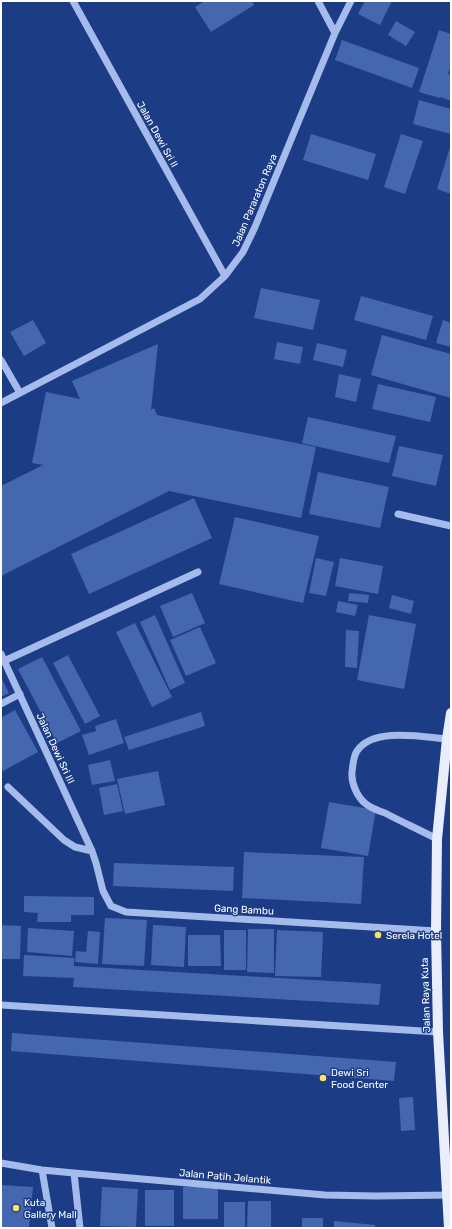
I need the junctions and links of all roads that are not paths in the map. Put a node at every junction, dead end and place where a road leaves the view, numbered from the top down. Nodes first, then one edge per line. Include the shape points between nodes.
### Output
1 (73, 1) edge
2 (318, 1) edge
3 (351, 1) edge
4 (335, 34) junction
5 (225, 276) junction
6 (1, 360) edge
7 (20, 393) junction
8 (1, 403) edge
9 (398, 514) dead end
10 (451, 526) edge
11 (198, 572) dead end
12 (3, 657) edge
13 (20, 694) junction
14 (1, 704) edge
15 (451, 713) edge
16 (447, 739) junction
17 (8, 787) dead end
18 (437, 838) junction
19 (92, 851) junction
20 (436, 931) junction
21 (1, 1005) edge
22 (438, 1032) junction
23 (1, 1163) edge
24 (42, 1170) junction
25 (74, 1173) junction
26 (450, 1195) edge
27 (52, 1228) edge
28 (80, 1228) edge
29 (449, 1228) edge

1 - 5 street, Jalan Dewi Sri II
2 - 4 street
3 - 4 street, Jalan Pararaton Raya
4 - 5 street, Jalan Pararaton Raya via 255,226 243,252
5 - 7 street, Jalan Pararaton Raya via 200,299
6 - 7 street
7 - 8 street, Jalan Pararaton Raya
9 - 10 street
11 - 12 street
12 - 13 street, Jalan Dewi Sri III
13 - 14 street
13 - 19 street, Jalan Dewi Sri III
15 - 16 main road, Jalan Raya Kuta
16 - 18 main road, Jalan Raya Kuta
16 - 18 street via 409,735 374,739 364,743 357,751 351,777 353,786 365,804
17 - 19 street via 64,840 75,847
18 - 20 main road, Jalan Raya Kuta
19 - 20 street, Gang Bambu via 102,891 111,906 126,912
20 - 22 main road, Jalan Raya Kuta
21 - 22 street
22 - 26 main road, Jalan Raya Kuta
23 - 24 street, Jalan Patih Jelantik
24 - 25 street, Jalan Patih Jelantik
24 - 27 street
25 - 26 street, Jalan Patih Jelantik via 325,1195
25 - 28 street
26 - 29 main road, Jalan Raya Kuta

